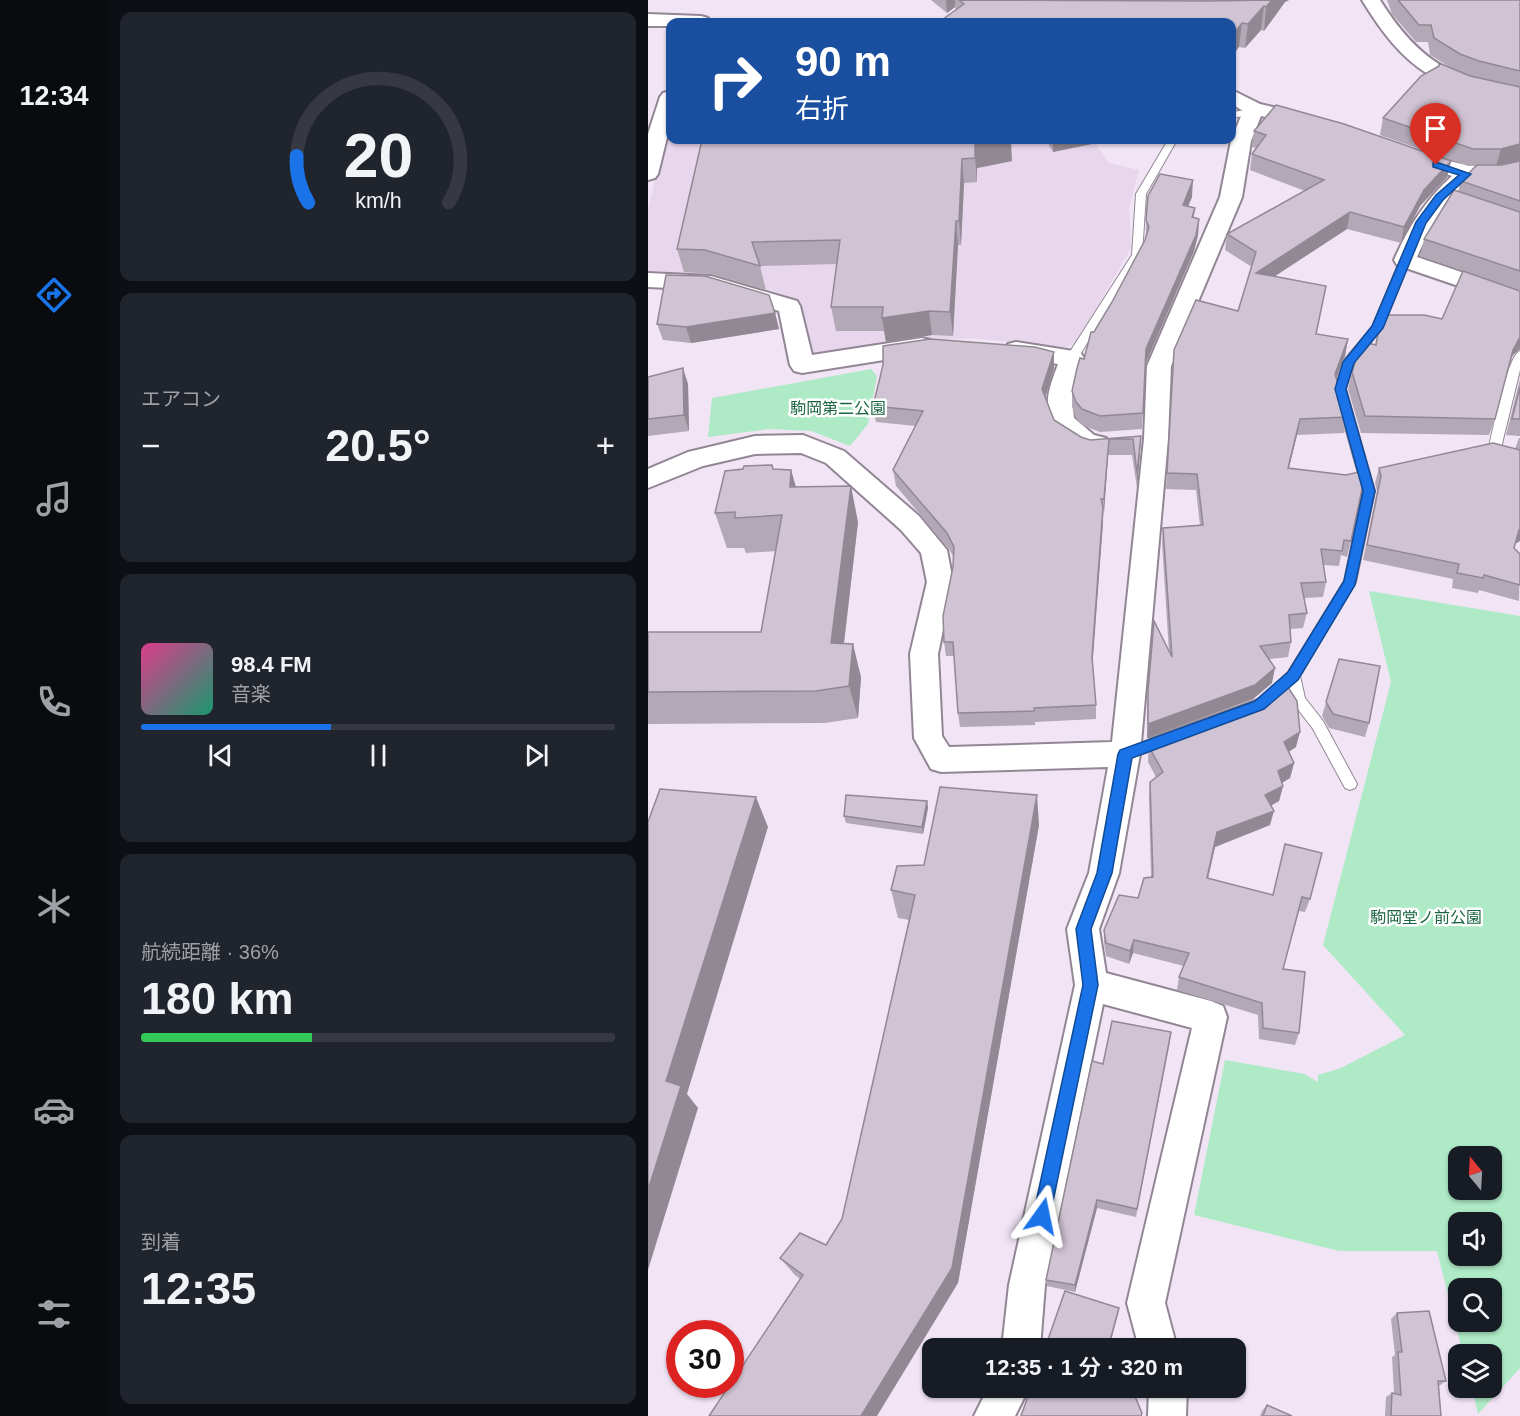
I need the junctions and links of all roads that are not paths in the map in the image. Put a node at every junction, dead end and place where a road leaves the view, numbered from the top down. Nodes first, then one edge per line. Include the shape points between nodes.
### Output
1 (1371, 0) edge
2 (648, 20) edge
3 (666, 21) edge
4 (1520, 97) edge
5 (1236, 101) edge
6 (666, 107) edge
7 (1246, 112) edge
8 (1295, 118) edge
9 (1170, 144) edge
10 (1393, 149) edge
11 (1520, 167) edge
12 (648, 174) edge
13 (1466, 174) junction
14 (1405, 260) junction
15 (648, 280) edge
16 (1520, 300) edge
17 (943, 345) edge
18 (989, 348) edge
19 (1520, 355) edge
20 (1072, 358) junction
21 (1137, 441) junction
22 (1520, 462) edge
23 (648, 479) edge
24 (1293, 676) junction
25 (1260, 705) edge
26 (1178, 735) edge
27 (1125, 754) junction
28 (1350, 784) dead end
29 (1091, 985) junction
30 (1022, 1338) edge
31 (1155, 1338) edge
32 (1004, 1398) edge
33 (1168, 1398) edge
34 (993, 1416) edge
35 (1167, 1416) edge

1 - 4 street via 1408,53 1432,71 1450,82 1487,93
2 - 3 street
5 - 7 street
6 - 12 street
7 - 8 street
7 - 21 street via 1231,197 1160,366
9 - 20 lane via 1141,194 1137,255
10 - 13 street
11 - 13 street via 1497,174
13 - 14 street via 1421,222
14 - 16 street
14 - 24 lane via 1377,328 1349,362 1340,389 1369,491 1350,582
15 - 17 street via 711,283 789,306 802,365
18 - 20 street
19 - 22 lane via 1493,455
20 - 21 street via 1057,406 1065,428 1091,445
21 - 27 street
23 - 27 street via 697,458 755,445 803,444 835,457 934,549 940,582 924,654 928,738 941,760
24 - 25 lane
24 - 28 lane via 1299,700 1318,725
26 - 27 lane
27 - 29 street via 1104,873 1083,929
29 - 30 street via 1027,1285
29 - 31 street via 1210,1017 1146,1303
32 - 34 street
33 - 35 street

